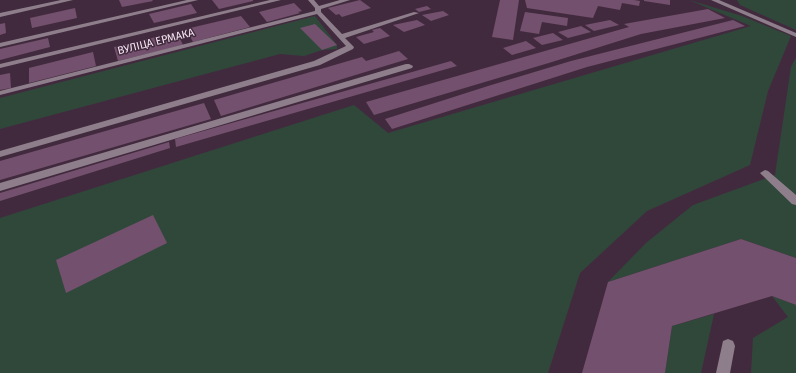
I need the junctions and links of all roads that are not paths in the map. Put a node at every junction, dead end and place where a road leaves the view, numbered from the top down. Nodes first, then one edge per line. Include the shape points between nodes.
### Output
1 (70, 0) edge
2 (195, 0) edge
3 (278, 0) edge
4 (311, 0) edge
5 (347, 0) edge
6 (714, 0) edge
7 (318, 10) junction
8 (416, 13) dead end
9 (0, 14) edge
10 (796, 35) edge
11 (340, 36) junction
12 (0, 44) edge
13 (0, 66) edge
14 (409, 66) dead end
15 (0, 93) edge
16 (0, 154) edge
17 (765, 173) dead end
18 (0, 187) edge
19 (796, 201) edge
20 (728, 346) dead end
21 (723, 373) edge

1 - 9 street
2 - 12 street
3 - 13 street
4 - 7 street
5 - 7 street, ВУЛІЦА ЕРМАКА
6 - 10 street
7 - 11 street
7 - 15 street, ВУЛІЦА ЕРМАКА
8 - 11 street
11 - 16 street via 350,47 317,63
14 - 18 street
17 - 19 street
20 - 21 street

